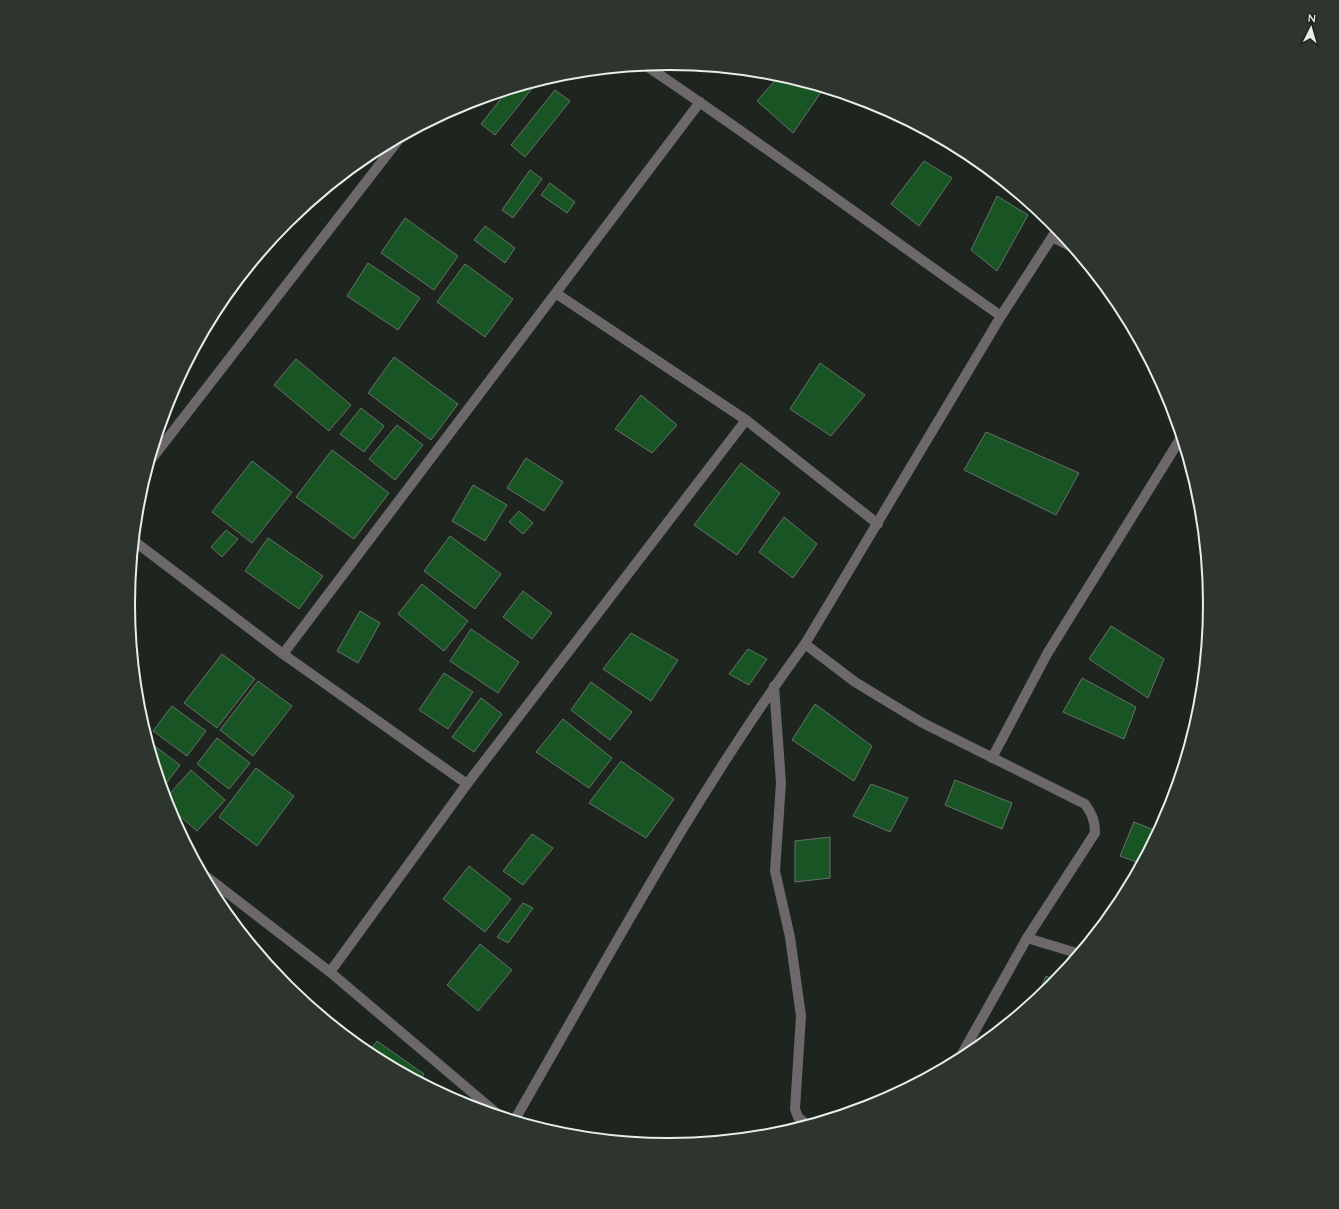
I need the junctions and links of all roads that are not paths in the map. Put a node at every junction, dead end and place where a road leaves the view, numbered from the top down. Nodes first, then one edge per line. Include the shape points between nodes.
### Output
1 (653, 70) edge
2 (700, 102) junction
3 (392, 148) edge
4 (1054, 234) edge
5 (557, 294) junction
6 (1001, 316) junction
7 (746, 420) junction
8 (1179, 442) edge
9 (157, 451) edge
10 (878, 524) junction
11 (139, 545) edge
12 (805, 644) junction
13 (284, 654) junction
14 (774, 686) junction
15 (992, 758) junction
16 (466, 784) junction
17 (213, 882) edge
18 (1027, 938) junction
19 (1075, 952) edge
20 (330, 972) junction
21 (964, 1050) edge
22 (491, 1108) edge
23 (516, 1116) edge
24 (804, 1122) edge

1 - 2 street
2 - 5 street
2 - 6 street
3 - 9 street
4 - 6 street
5 - 7 street
5 - 13 street
6 - 10 street
7 - 10 street
7 - 16 street
8 - 15 street via 1047,654
10 - 12 street
11 - 13 street
12 - 14 street
12 - 15 street via 855,682 921,722
13 - 16 street
14 - 23 street via 675,841
14 - 24 street via 782,783 775,871 790,937 801,1016 795,1109
15 - 18 street via 1085,804 1095,823 1095,833
16 - 20 street
17 - 20 street
18 - 19 street
18 - 21 street
20 - 22 street

